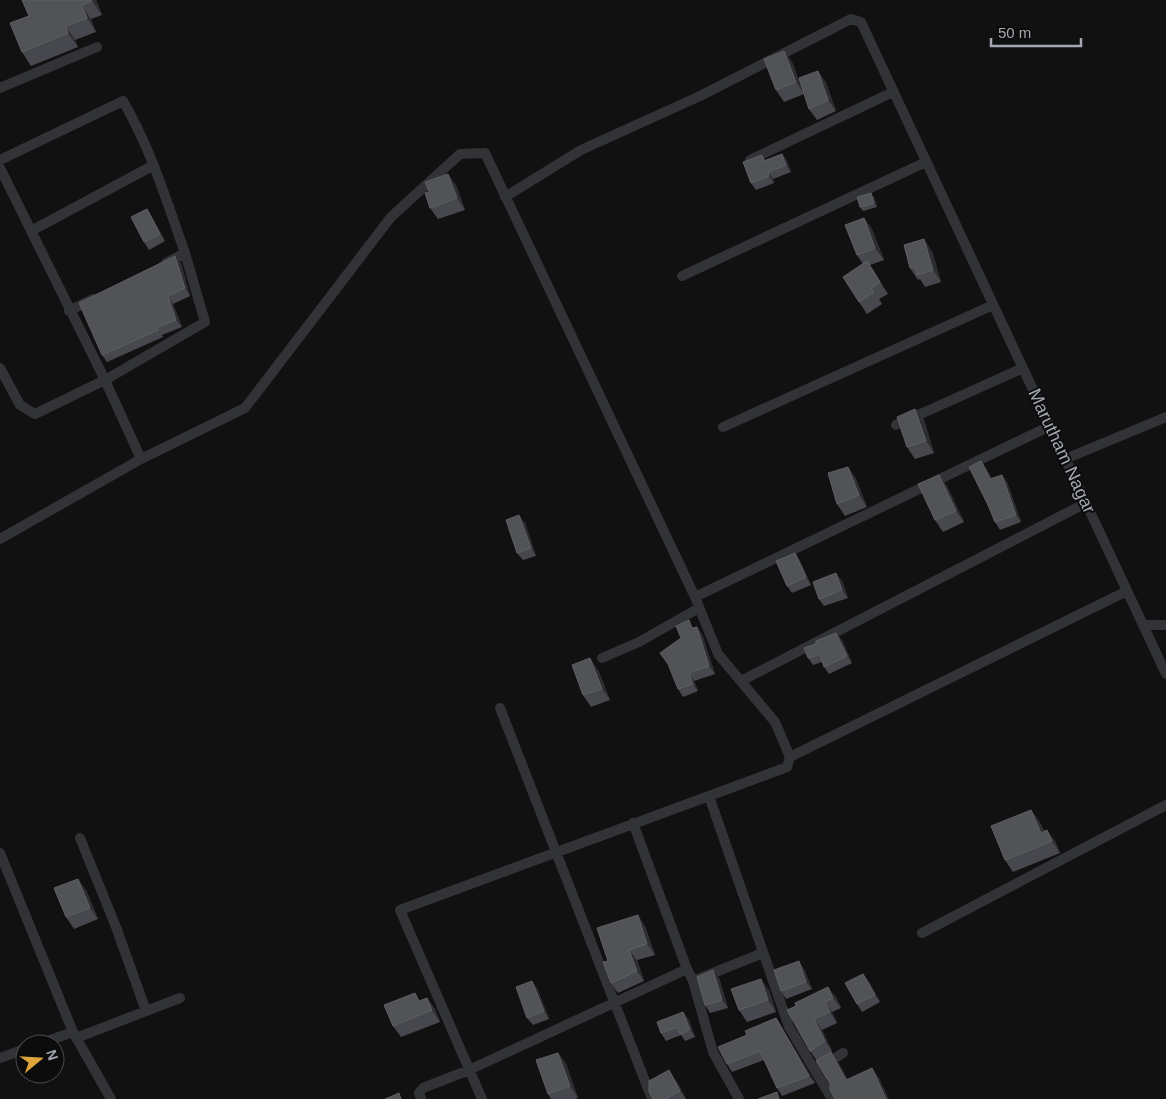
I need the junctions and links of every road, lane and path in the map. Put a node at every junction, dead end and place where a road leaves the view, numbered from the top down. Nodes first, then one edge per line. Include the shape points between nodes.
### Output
1 (97, 47) dead end
2 (0, 88) edge
3 (893, 92) junction
4 (0, 160) edge
5 (750, 160) edge
6 (926, 162) junction
7 (154, 165) junction
8 (0, 168) edge
9 (505, 197) junction
10 (31, 231) junction
11 (186, 253) junction
12 (159, 267) edge
13 (682, 276) dead end
14 (105, 294) edge
15 (993, 305) junction
16 (69, 311) junction
17 (0, 368) edge
18 (1023, 368) junction
19 (105, 380) junction
20 (1166, 418) edge
21 (896, 425) edge
22 (1050, 426) junction
23 (723, 427) dead end
24 (141, 459) junction
25 (1065, 459) junction
26 (1086, 503) junction
27 (0, 539) edge
28 (1127, 591) junction
29 (695, 597) junction
30 (699, 608) junction
31 (1143, 625) junction
32 (1166, 626) edge
33 (602, 658) dead end
34 (1165, 668) edge
35 (741, 681) junction
36 (500, 708) dead end
37 (790, 756) junction
38 (709, 796) junction
39 (1166, 806) edge
40 (633, 823) junction
41 (80, 838) dead end
42 (557, 852) junction
43 (0, 853) edge
44 (922, 933) dead end
45 (764, 953) junction
46 (686, 969) junction
47 (693, 980) junction
48 (180, 998) dead end
49 (615, 1002) junction
50 (146, 1011) junction
51 (74, 1035) junction
52 (65, 1037) edge
53 (844, 1052) dead end
54 (15, 1053) edge
55 (0, 1058) edge
56 (469, 1070) junction
57 (814, 1071) junction
58 (110, 1099) edge
59 (421, 1099) edge
60 (482, 1099) edge
61 (652, 1099) edge
62 (740, 1099) edge
63 (832, 1099) edge

1 - 2 street
3 - 5 street
3 - 6 street, Marutham Nagar
3 - 9 street, Marutham Nagar via 861,22 851,19 700,96 582,150
4 - 7 street via 124,102
6 - 13 street
6 - 15 street, Marutham Nagar
7 - 10 street
7 - 11 street
8 - 10 street
9 - 24 street via 485,153 460,154 391,217 245,408
9 - 29 street
10 - 16 street
11 - 12 street
11 - 19 street via 205,322
14 - 16 street
15 - 18 street, Marutham Nagar
15 - 23 street
16 - 19 street
17 - 19 street via 20,405 35,414
18 - 21 street
18 - 22 street, Marutham Nagar
19 - 24 street
20 - 25 street
22 - 25 street, Marutham Nagar
22 - 29 street
24 - 27 street
25 - 26 street, Marutham Nagar
26 - 28 street, Marutham Nagar
26 - 35 street
28 - 31 street, Marutham Nagar
28 - 37 street
29 - 30 street
30 - 33 street via 640,642
30 - 35 street via 718,654
31 - 32 street
31 - 34 street, Marutham Nagar
35 - 37 street via 775,722
36 - 42 street
37 - 38 street via 786,767
38 - 40 street
38 - 45 street
39 - 44 street
40 - 42 street
40 - 46 street
41 - 50 street
42 - 49 street
42 - 56 street via 400,910
43 - 51 street
45 - 47 street
45 - 57 street via 789,1027
46 - 47 street
46 - 49 street
47 - 62 street via 714,1052
48 - 50 street
49 - 56 street
49 - 61 street
50 - 51 street
51 - 52 street
51 - 58 street
53 - 57 street
54 - 55 street
56 - 59 street via 422,1088 419,1093
56 - 60 street
57 - 63 street

